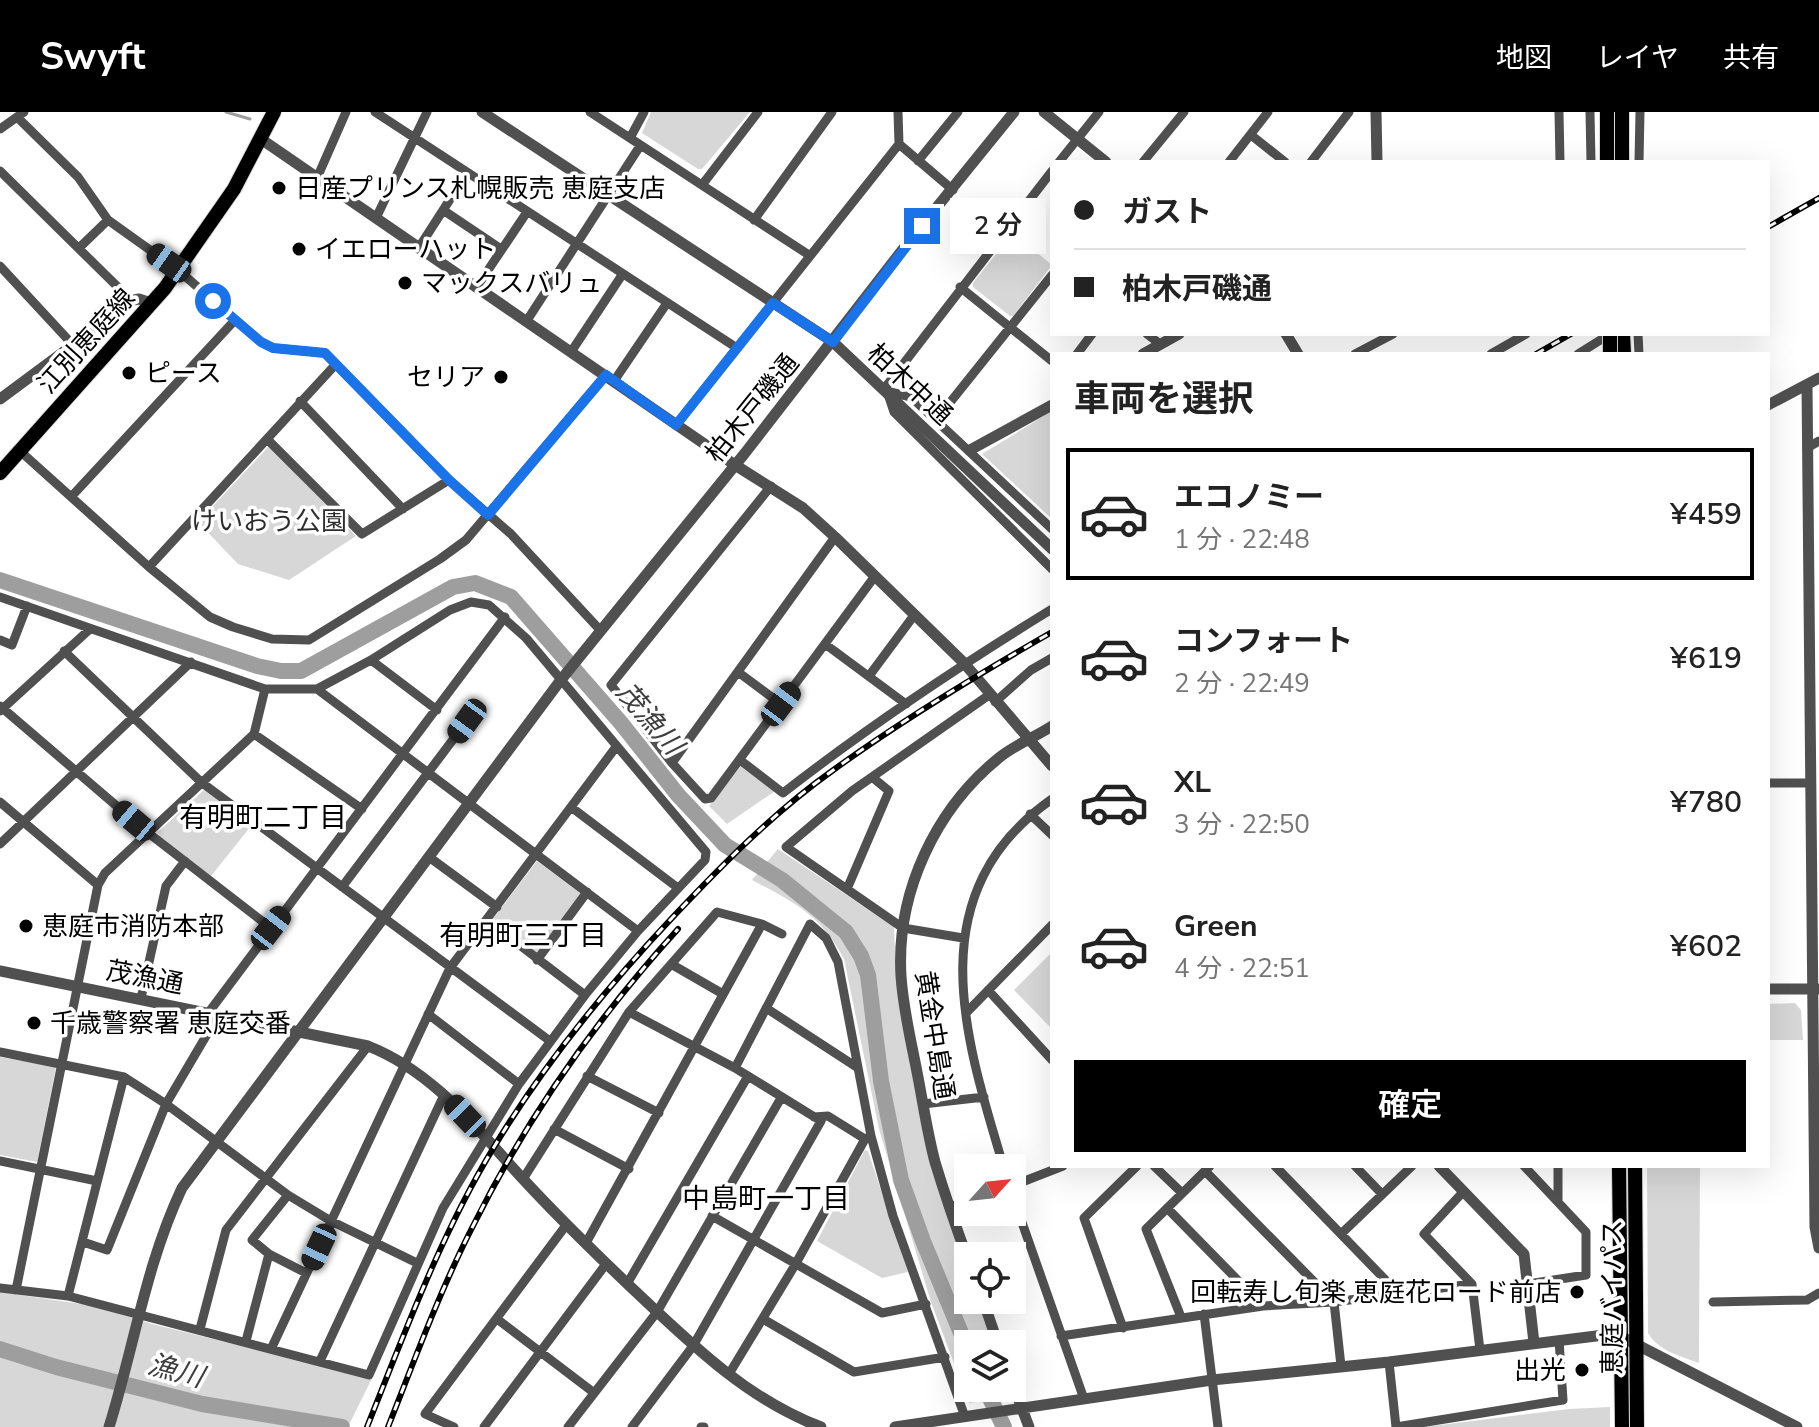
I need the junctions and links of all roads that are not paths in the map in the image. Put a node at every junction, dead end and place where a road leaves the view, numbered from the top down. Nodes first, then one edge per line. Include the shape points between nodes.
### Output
1 (274, 112) edge
2 (346, 112) edge
3 (375, 112) edge
4 (427, 112) edge
5 (482, 112) edge
6 (590, 112) edge
7 (644, 112) edge
8 (758, 112) edge
9 (832, 112) edge
10 (898, 112) edge
11 (958, 112) edge
12 (1014, 112) edge
13 (1044, 112) edge
14 (1099, 112) edge
15 (1184, 112) edge
16 (1268, 112) edge
17 (1349, 112) edge
18 (1376, 112) edge
19 (1559, 112) edge
20 (1590, 112) edge
21 (1607, 112) edge
22 (1622, 112) edge
23 (1640, 112) edge
24 (20, 115) edge
25 (0, 129) edge
26 (1251, 135) junction
27 (414, 137) junction
28 (630, 138) junction
29 (261, 139) junction
30 (1077, 139) junction
31 (899, 144) junction
32 (640, 146) junction
33 (1061, 160) edge
34 (1103, 160) edge
35 (1145, 160) edge
36 (1231, 160) edge
37 (1282, 160) edge
38 (1313, 160) edge
39 (1377, 160) edge
40 (1560, 160) edge
41 (1591, 160) edge
42 (1607, 160) edge
43 (1622, 160) edge
44 (1639, 160) edge
45 (918, 161) junction
46 (0, 171) edge
47 (467, 173) junction
48 (1050, 174) edge
49 (317, 178) junction
50 (702, 185) junction
51 (953, 190) junction
52 (608, 195) junction
53 (443, 210) junction
54 (527, 212) junction
55 (376, 218) junction
56 (108, 220) junction
57 (754, 220) junction
58 (578, 245) junction
59 (79, 248) junction
60 (418, 249) junction
61 (501, 249) junction
62 (809, 255) junction
63 (0, 266) edge
64 (178, 270) junction
65 (622, 275) junction
66 (1050, 278) edge
67 (960, 287) junction
68 (476, 288) junction
69 (131, 300) junction
70 (151, 303) junction
71 (667, 303) junction
72 (773, 303) junction
73 (235, 320) junction
74 (526, 322) junction
75 (1011, 327) junction
76 (1150, 336) edge
77 (1175, 336) edge
78 (1389, 336) edge
79 (1522, 336) edge
80 (1606, 337) edge
81 (833, 342) junction
82 (1160, 344) junction
83 (73, 345) junction
84 (737, 348) junction
85 (571, 352) junction
86 (1146, 352) edge
87 (1359, 352) edge
88 (1494, 352) edge
89 (1581, 352) edge
90 (1050, 359) edge
91 (336, 364) junction
92 (610, 378) junction
93 (1819, 378) edge
94 (1807, 385) junction
95 (885, 390) junction
96 (0, 399) edge
97 (300, 401) junction
98 (1770, 404) edge
99 (1050, 406) edge
100 (936, 420) junction
101 (676, 425) junction
102 (267, 439) junction
103 (1819, 441) edge
104 (1807, 448) junction
105 (970, 450) junction
106 (20, 451) junction
107 (735, 465) junction
108 (0, 473) edge
109 (449, 480) junction
110 (771, 486) junction
111 (71, 497) junction
112 (403, 509) junction
113 (488, 515) junction
114 (1050, 527) edge
115 (835, 537) junction
116 (1050, 547) edge
117 (149, 567) junction
118 (1050, 567) edge
119 (875, 576) junction
120 (1814, 593) edge
121 (0, 597) edge
122 (27, 606) junction
123 (1050, 610) edge
124 (915, 614) junction
125 (505, 617) junction
126 (90, 629) junction
127 (601, 631) junction
128 (0, 640) edge
129 (825, 644) junction
130 (64, 651) junction
131 (1814, 652) edge
132 (1050, 659) edge
133 (371, 660) junction
134 (191, 662) junction
135 (964, 663) junction
136 (738, 672) junction
137 (869, 676) junction
138 (562, 678) junction
139 (265, 689) junction
140 (317, 689) junction
141 (992, 698) junction
142 (781, 704) junction
143 (906, 704) junction
144 (1, 708) edge
145 (437, 710) junction
146 (1814, 710) edge
147 (134, 718) junction
148 (467, 721) dead end
149 (1050, 727) edge
150 (254, 734) junction
151 (1029, 740) junction
152 (616, 747) junction
153 (404, 753) junction
154 (740, 760) junction
155 (672, 763) junction
156 (1050, 764) edge
157 (76, 772) junction
158 (429, 772) junction
159 (872, 777) junction
160 (201, 782) junction
161 (1770, 783) edge
162 (1810, 783) junction
163 (1050, 800) edge
164 (0, 802) edge
165 (469, 802) junction
166 (571, 807) junction
167 (362, 809) junction
168 (1030, 814) junction
169 (24, 822) junction
170 (147, 832) junction
171 (1050, 833) edge
172 (0, 844) edge
173 (537, 854) junction
174 (429, 857) junction
175 (185, 861) junction
176 (317, 868) junction
177 (98, 885) junction
178 (342, 887) junction
179 (678, 888) junction
180 (847, 889) junction
181 (587, 892) junction
182 (497, 907) junction
183 (383, 917) junction
184 (487, 920) junction
185 (762, 924) junction
186 (1050, 927) edge
187 (271, 928) junction
188 (903, 928) junction
189 (638, 931) junction
190 (782, 934) dead end
191 (963, 938) junction
192 (1815, 946) edge
193 (537, 960) junction
194 (671, 964) junction
195 (450, 968) junction
196 (0, 971) edge
197 (76, 986) junction
198 (1770, 989) edge
199 (1815, 989) edge
200 (988, 990) junction
201 (723, 994) junction
202 (585, 995) junction
203 (141, 998) junction
204 (766, 1008) junction
205 (629, 1012) junction
206 (214, 1013) junction
207 (966, 1013) junction
208 (428, 1014) junction
209 (296, 1033) junction
210 (550, 1041) junction
211 (368, 1046) junction
212 (694, 1046) junction
213 (0, 1052) edge
214 (1050, 1058) edge
215 (404, 1062) junction
216 (62, 1064) junction
217 (735, 1068) junction
218 (858, 1068) junction
219 (1816, 1071) edge
220 (587, 1076) junction
221 (748, 1076) junction
222 (124, 1077) junction
223 (519, 1084) junction
224 (444, 1095) junction
225 (984, 1097) junction
226 (781, 1098) junction
227 (166, 1104) junction
228 (923, 1104) junction
229 (659, 1113) junction
230 (814, 1117) junction
231 (554, 1129) junction
232 (868, 1137) junction
233 (487, 1138) junction
234 (216, 1140) junction
235 (1000, 1154) edge
236 (0, 1161) edge
237 (1058, 1168) edge
238 (1135, 1168) edge
239 (1156, 1168) edge
240 (1277, 1168) edge
241 (1357, 1168) edge
242 (1410, 1168) edge
243 (1441, 1168) edge
244 (1526, 1168) edge
245 (1558, 1168) edge
246 (1619, 1168) edge
247 (1635, 1168) edge
248 (629, 1169) junction
249 (1207, 1169) edge
250 (39, 1170) junction
251 (266, 1178) junction
252 (523, 1179) junction
253 (97, 1181) junction
254 (1026, 1181) edge
255 (1464, 1191) junction
256 (1182, 1193) junction
257 (1382, 1194) junction
258 (288, 1195) junction
259 (1558, 1202) junction
260 (954, 1205) edge
261 (949, 1207) junction
262 (1167, 1208) junction
263 (712, 1216) junction
264 (331, 1221) junction
265 (567, 1224) junction
266 (1023, 1226) edge
267 (1341, 1234) junction
268 (754, 1240) junction
269 (374, 1241) junction
270 (83, 1242) junction
271 (962, 1242) edge
272 (586, 1243) junction
273 (1819, 1248) edge
274 (269, 1254) junction
275 (417, 1263) junction
276 (606, 1264) junction
277 (795, 1265) junction
278 (306, 1273) junction
279 (627, 1284) junction
280 (1472, 1284) junction
281 (1528, 1284) junction
282 (0, 1288) edge
283 (16, 1290) junction
284 (1819, 1293) edge
285 (1400, 1295) junction
286 (68, 1296) junction
287 (1334, 1302) junction
288 (1713, 1302) dead end
289 (926, 1304) junction
290 (1263, 1306) junction
291 (657, 1312) junction
292 (139, 1313) junction
293 (1204, 1314) junction
294 (1181, 1317) junction
295 (497, 1319) junction
296 (763, 1319) junction
297 (1123, 1328) junction
298 (200, 1329) junction
299 (1061, 1336) junction
300 (1620, 1336) junction
301 (1559, 1340) junction
302 (246, 1341) junction
303 (1534, 1343) junction
304 (1637, 1344) junction
305 (693, 1346) junction
306 (272, 1347) junction
307 (1480, 1350) junction
308 (541, 1352) junction
309 (945, 1357) junction
310 (320, 1361) junction
311 (1389, 1362) junction
312 (1341, 1366) junction
313 (729, 1374) junction
314 (1212, 1380) junction
315 (593, 1392) junction
316 (1084, 1399) junction
317 (1016, 1402) edge
318 (1017, 1410) junction
319 (971, 1416) junction
320 (110, 1424) edge
321 (920, 1425) edge
322 (454, 1427) edge
323 (484, 1427) edge
324 (568, 1427) edge
325 (632, 1427) edge
326 (820, 1427) edge
327 (895, 1427) edge
328 (1029, 1427) edge
329 (1218, 1427) edge
330 (1622, 1427) edge
331 (1637, 1427) edge
332 (1797, 1427) edge

1 - 29 main road, 江別恵庭線
2 - 49 street
3 - 27 street
4 - 27 street
5 - 52 street, 柏木中通
6 - 28 street
7 - 28 street
8 - 50 street
9 - 57 street
10 - 31 street
11 - 45 street
12 - 51 street, 柏木戸磯通
13 - 30 street
14 - 30 street
15 - 35 street
16 - 26 street
17 - 38 street
18 - 39 street
19 - 40 street
20 - 41 street
21 - 42 main road
22 - 43 main road
23 - 44 street
24 - 25 street
24 - 56 street via 78,177
26 - 36 street
26 - 37 street
27 - 47 street
27 - 55 street
28 - 32 street
29 - 49 street
29 - 64 main road, 江別恵庭線
30 - 33 street
30 - 34 street
31 - 45 street
31 - 62 street
32 - 50 street
32 - 52 street
45 - 51 street
46 - 59 street
47 - 53 street
47 - 54 street
48 - 67 street
49 - 55 street
50 - 57 street
51 - 81 street, 柏木戸磯通
52 - 58 street
52 - 72 street, 柏木中通
53 - 60 street
53 - 61 street
54 - 58 street
54 - 61 street
55 - 60 street
56 - 59 street
56 - 64 street
57 - 62 street
58 - 65 street
58 - 74 street
59 - 69 street
60 - 68 street
61 - 68 street
62 - 72 street
63 - 83 street
64 - 70 main road, 江別恵庭線
64 - 73 street
65 - 71 street
65 - 85 street
66 - 75 street
67 - 75 street
67 - 95 street
68 - 74 street
69 - 70 street
69 - 83 street
70 - 106 main road, 江別恵庭線
71 - 84 street
71 - 92 street
72 - 81 street, 柏木中通
72 - 84 street
73 - 91 street via 273,348 325,353
73 - 111 street
74 - 85 street
75 - 90 street
75 - 100 street
76 - 82 street
77 - 82 street
78 - 87 street
79 - 88 street
80 - 89 street
81 - 95 street, 柏木中通
81 - 107 street, 柏木戸磯通
82 - 86 street
83 - 96 street
84 - 101 street
85 - 92 street
91 - 97 street
91 - 109 street
92 - 101 street
92 - 113 street
93 - 94 street
94 - 98 street
94 - 104 street
95 - 100 street via 911,397
95 - 116 street, 柏木中通
95 - 118 street via 894,412
97 - 102 street
97 - 112 street
99 - 105 street
100 - 105 street
101 - 107 street
102 - 112 street via 362,534
102 - 117 street
103 - 104 street
104 - 120 street
105 - 114 street
106 - 108 main road, 江別恵庭線
106 - 111 street
107 - 110 street
107 - 127 street, 柏木戸磯通
109 - 112 street
109 - 113 street
110 - 115 street
110 - 155 street via 611,685
111 - 117 street
113 - 117 street via 440,559 309,640 272,639 210,617
113 - 127 street
115 - 119 street
115 - 136 street
119 - 124 street
119 - 129 street
120 - 131 street
121 - 122 street
122 - 126 street
122 - 128 street via 12,645
123 - 135 street
124 - 135 street
124 - 137 street
125 - 133 street via 489,605 471,602
125 - 138 street
125 - 145 street
126 - 130 street
126 - 134 street
127 - 138 street, 柏木戸磯通
129 - 137 street
129 - 142 street
130 - 144 street
130 - 147 street
131 - 146 street
132 - 141 street
133 - 140 street
133 - 145 street
134 - 139 street
134 - 147 street
135 - 141 street
135 - 143 street
136 - 142 street
136 - 155 street
137 - 143 street
138 - 152 street
138 - 165 street, 柏木戸磯通
139 - 140 street
139 - 150 street
140 - 153 street
141 - 151 street
141 - 159 street
142 - 154 street
143 - 154 street via 783,793
144 - 157 street
145 - 153 street
146 - 162 street
147 - 157 street
147 - 160 street
148 - 158 street
149 - 151 street, 黄金中島通
150 - 160 street
150 - 167 street
151 - 156 street
151 - 188 street, 黄金中島通 via 1002,755 950,810 919,868
152 - 166 street
152 - 179 street via 706,852 705,860
153 - 158 street
153 - 167 street
154 - 155 street via 705,799
157 - 169 street
157 - 170 street
158 - 165 street
158 - 178 street
159 - 180 street via 889,791
159 - 180 street via 786,847
160 - 170 street
160 - 176 street
161 - 162 street
162 - 192 street
163 - 168 street
164 - 169 street
165 - 173 street
165 - 174 street, 柏木戸磯通
166 - 173 street
166 - 179 street
167 - 176 street
168 - 171 street
168 - 191 street via 982,878
169 - 172 street
169 - 177 street
170 - 175 street
170 - 177 street
173 - 181 street
173 - 182 street
174 - 182 street
174 - 183 street, 柏木戸磯通
175 - 187 street
175 - 203 street via 166,886
176 - 178 street
176 - 187 street
177 - 197 street
178 - 183 street
179 - 189 street
180 - 188 street
181 - 189 street
181 - 193 street
182 - 184 street
183 - 195 street
183 - 209 street, 柏木戸磯通
184 - 193 street
184 - 195 street
185 - 190 street
185 - 194 street via 717,912
185 - 201 street
186 - 200 street
187 - 206 street
188 - 191 street
188 - 228 street, 黄金中島通 via 901,976
189 - 202 street
191 - 207 street
192 - 199 street
193 - 202 street
194 - 201 street
194 - 205 street
195 - 208 street
195 - 210 street
196 - 197 street, 茂漁通
197 - 203 street, 茂漁通
197 - 216 street
198 - 199 street
199 - 219 street
200 - 207 street
200 - 214 street
201 - 212 street
202 - 210 street
203 - 206 street, 茂漁通
204 - 217 street
204 - 218 street
204 - 218 street via 810,924 826,938 838,962
205 - 212 street
205 - 220 street
206 - 209 street, 茂漁通
206 - 227 street
207 - 225 street
208 - 215 street
208 - 223 street
209 - 211 street, 茂漁通
209 - 234 street, 柏木戸磯通
210 - 223 street
211 - 215 street, 茂漁通
211 - 251 street
212 - 217 street
212 - 229 street
213 - 216 street
215 - 224 street, 茂漁通
215 - 264 street
216 - 222 street
216 - 250 street
217 - 221 street
218 - 232 street
219 - 273 street
220 - 229 street
220 - 231 street
221 - 226 street
221 - 279 street
222 - 227 street
222 - 253 street
223 - 233 street
224 - 233 street, 茂漁通
224 - 269 street
225 - 228 street
225 - 235 street
226 - 230 street
226 - 263 street
227 - 234 street
227 - 270 street via 107,1250
228 - 261 street, 黄金中島通
229 - 248 street
230 - 232 street via 828,1116
230 - 268 street via 821,1121
231 - 248 street
231 - 252 street
232 - 277 street
232 - 289 street
233 - 252 street, 茂漁通
233 - 275 street via 443,1208
234 - 251 street
234 - 292 street, 柏木戸磯通 via 167,1219
236 - 250 street
237 - 254 street
238 - 297 street via 1084,1218
239 - 256 street
240 - 267 street
241 - 257 street
242 - 257 street
243 - 255 street
244 - 259 street
245 - 259 street
246 - 300 main road, 恵庭バイパス
247 - 304 main road, 恵庭バイパス
248 - 272 street
249 - 256 street
249 - 287 street
250 - 253 street
250 - 283 street
251 - 258 street
251 - 298 street via 226,1230
252 - 265 street, 茂漁通
253 - 270 street
255 - 280 street via 1424,1234
255 - 281 street via 1524,1254
256 - 262 street
257 - 267 street
258 - 264 street
258 - 274 street via 252,1240
259 - 281 street via 1586,1232 1586,1275
260 - 261 street
261 - 271 street, 黄金中島通
262 - 290 street
262 - 294 street via 1146,1229
263 - 268 street
263 - 291 street
264 - 269 street
264 - 278 street
265 - 272 street, 茂漁通
265 - 295 street
266 - 299 street
267 - 285 street
268 - 277 street
268 - 305 street
269 - 275 street
269 - 310 street
270 - 286 street
272 - 276 street, 茂漁通
274 - 278 street
274 - 302 street
275 - 310 street via 369,1375
276 - 279 street, 茂漁通
276 - 308 street
277 - 289 street via 882,1313
277 - 296 street
278 - 306 street
279 - 291 street, 茂漁通
280 - 285 street
280 - 307 street
281 - 303 street
282 - 283 street
283 - 286 street
284 - 288 street via 1807,1300
285 - 287 street
286 - 292 street
287 - 290 street
287 - 312 street
289 - 309 street
290 - 293 street
291 - 305 street, 茂漁通
291 - 315 street
292 - 298 street
292 - 320 street, 柏木戸磯通
293 - 294 street
293 - 314 street
294 - 297 street
295 - 308 street
295 - 322 street via 425,1414
296 - 309 street via 854,1372
296 - 313 street
297 - 299 street
298 - 302 street
299 - 316 street
300 - 301 street
300 - 304 street
300 - 330 main road, 恵庭バイパス
301 - 303 street
301 - 311 street via 1563,1400 1396,1427
302 - 306 street
303 - 307 street
304 - 331 main road, 恵庭バイパス
304 - 332 street
305 - 313 street, 茂漁通
305 - 325 street
306 - 310 street
307 - 311 street
308 - 315 street
308 - 323 street
309 - 319 street
311 - 312 street
312 - 314 street
313 - 326 street, 茂漁通
314 - 316 street
314 - 329 street
315 - 324 street
316 - 318 street
317 - 318 street
318 - 319 street
318 - 328 street
319 - 321 street
321 - 327 street

